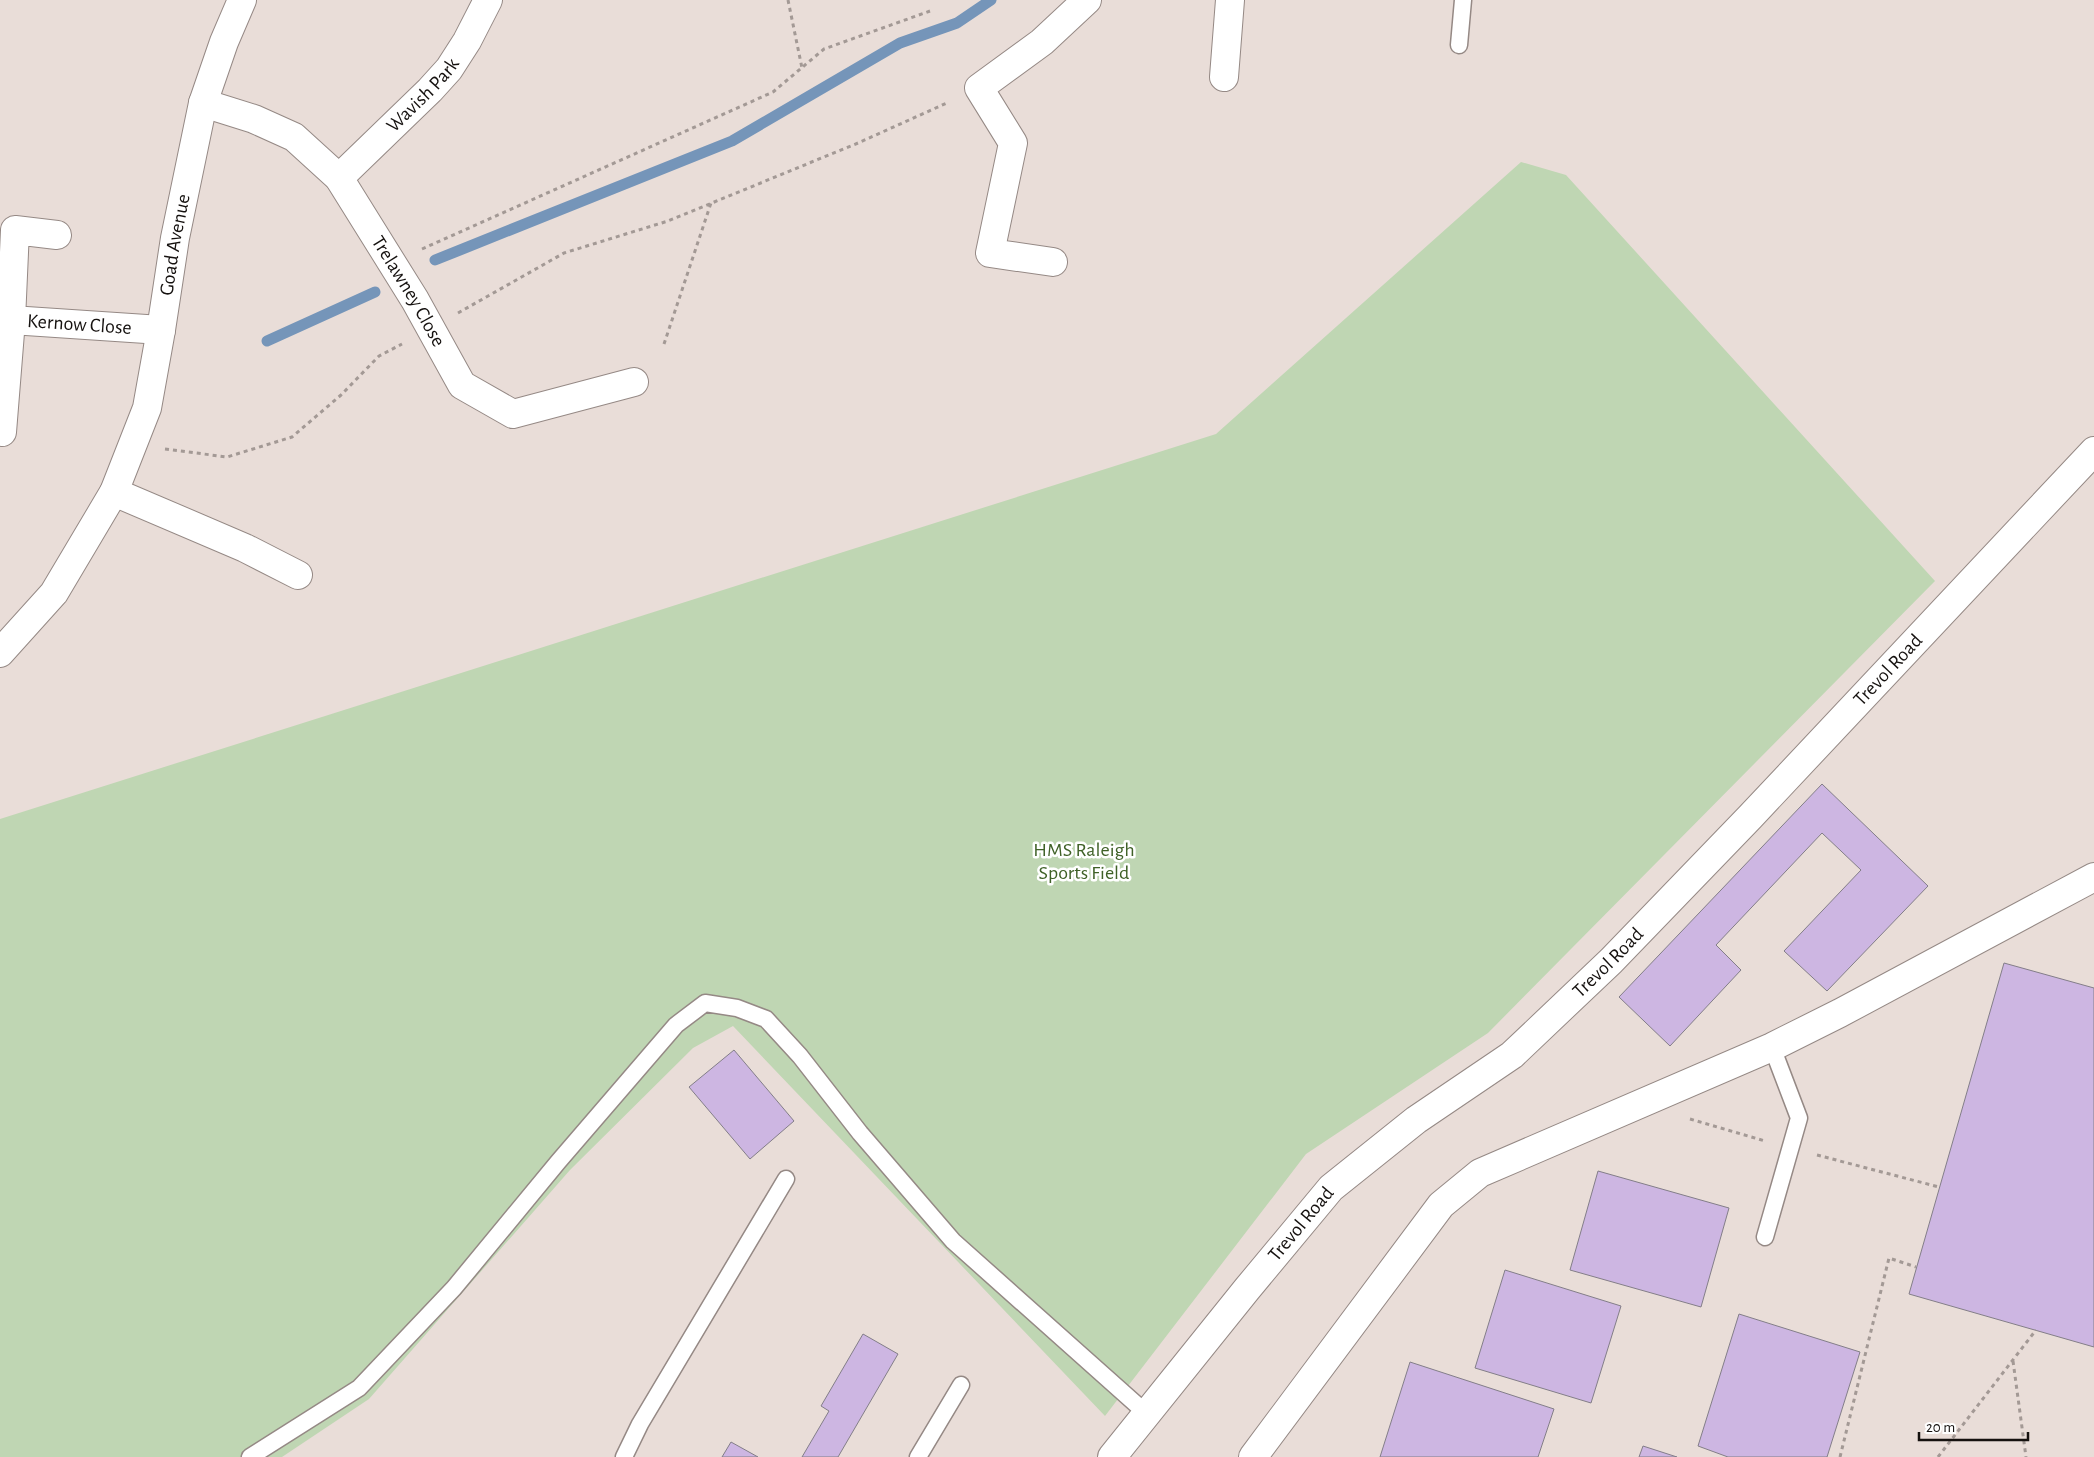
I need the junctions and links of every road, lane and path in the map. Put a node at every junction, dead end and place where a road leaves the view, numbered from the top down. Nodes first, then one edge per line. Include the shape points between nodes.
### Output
1 (242, 0) edge
2 (488, 0) edge
3 (788, 0) edge
4 (1088, 0) edge
5 (1230, 0) edge
6 (1463, 0) edge
7 (930, 11) dead end
8 (1459, 45) dead end
9 (802, 68) junction
10 (1224, 77) dead end
11 (978, 88) junction
12 (203, 103) junction
13 (339, 178) junction
14 (711, 203) junction
15 (57, 234) dead end
16 (391, 262) junction
17 (1054, 262) dead end
18 (11, 320) junction
19 (431, 329) junction
20 (162, 330) junction
21 (664, 344) dead end
22 (634, 382) dead end
23 (2, 432) dead end
24 (132, 445) junction
25 (2094, 450) edge
26 (114, 492) junction
27 (298, 575) dead end
28 (0, 653) edge
29 (2094, 877) edge
30 (1772, 1046) junction
31 (786, 1179) dead end
32 (1765, 1237) dead end
33 (1916, 1267) dead end
34 (2036, 1330) dead end
35 (2013, 1360) junction
36 (961, 1386) dead end
37 (1146, 1414) junction
38 (250, 1457) edge
39 (624, 1457) edge
40 (918, 1457) edge
41 (1112, 1457) edge
42 (1252, 1457) edge
43 (1840, 1457) edge
44 (1938, 1457) edge
45 (2026, 1457) edge

1 - 12 street, Goad Avenue
2 - 13 street, Wavish Park via 449,69
3 - 9 path
4 - 11 street via 1042,42
5 - 10 street
6 - 8 lane
7 - 9 path via 824,49
9 - 16 path via 773,92
11 - 14 path via 858,143
11 - 17 street via 1013,143 990,253
12 - 13 street, Trelawney Close via 254,119 294,138
12 - 20 street, Goad Avenue via 175,238
13 - 16 street, Trelawney Close
14 - 19 path via 668,221 564,253
14 - 21 path
15 - 18 street, Kernow Close via 15,230
16 - 19 street, Trelawney Close
18 - 20 street, Kernow Close
18 - 23 street
19 - 22 street, Trelawney Close via 462,385 513,414
19 - 24 path via 379,356 292,438 227,457
20 - 24 street, Goad Avenue via 147,408
24 - 26 street, Goad Avenue
25 - 37 street, Trevol Road via 1611,961 1512,1055 1416,1120 1332,1188
26 - 27 street via 245,548
26 - 28 street, Goad Avenue via 54,593
29 - 30 street
30 - 32 lane via 1799,1118
30 - 42 street via 1480,1173 1441,1205
31 - 39 lane via 640,1424
33 - 43 path via 1889,1258
34 - 35 path
35 - 44 path
35 - 45 path
36 - 40 lane
37 - 38 lane via 953,1241 766,1019 737,1008 706,1003 676,1025 454,1288 359,1388
37 - 41 street, Trevol Road

